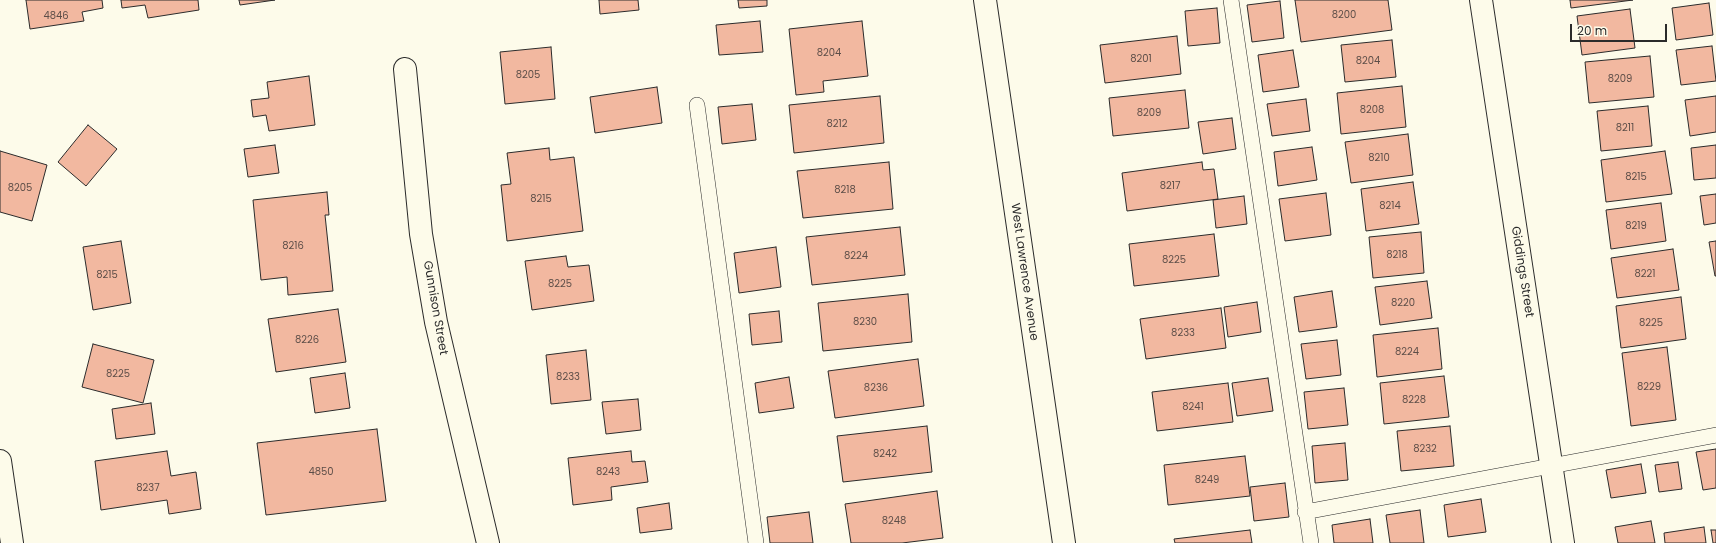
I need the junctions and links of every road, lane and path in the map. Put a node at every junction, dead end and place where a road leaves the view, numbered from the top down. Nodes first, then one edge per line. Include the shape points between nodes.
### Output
1 (985, 0) edge
2 (1231, 0) edge
3 (1481, 0) edge
4 (405, 69) dead end
5 (696, 105) dead end
6 (1716, 435) edge
7 (0, 461) edge
8 (1551, 466) junction
9 (1306, 512) junction
10 (12, 543) edge
11 (488, 543) edge
12 (756, 543) edge
13 (1064, 543) edge
14 (1311, 543) edge
15 (1563, 543) edge

1 - 13 street, West Lawrence Avenue
2 - 9 lane
3 - 8 street, Giddings Street
4 - 11 street, Gunnison Street via 421,234 436,322
5 - 12 lane
6 - 8 lane
7 - 10 street
8 - 9 lane
8 - 15 street, Giddings Street
9 - 14 lane

